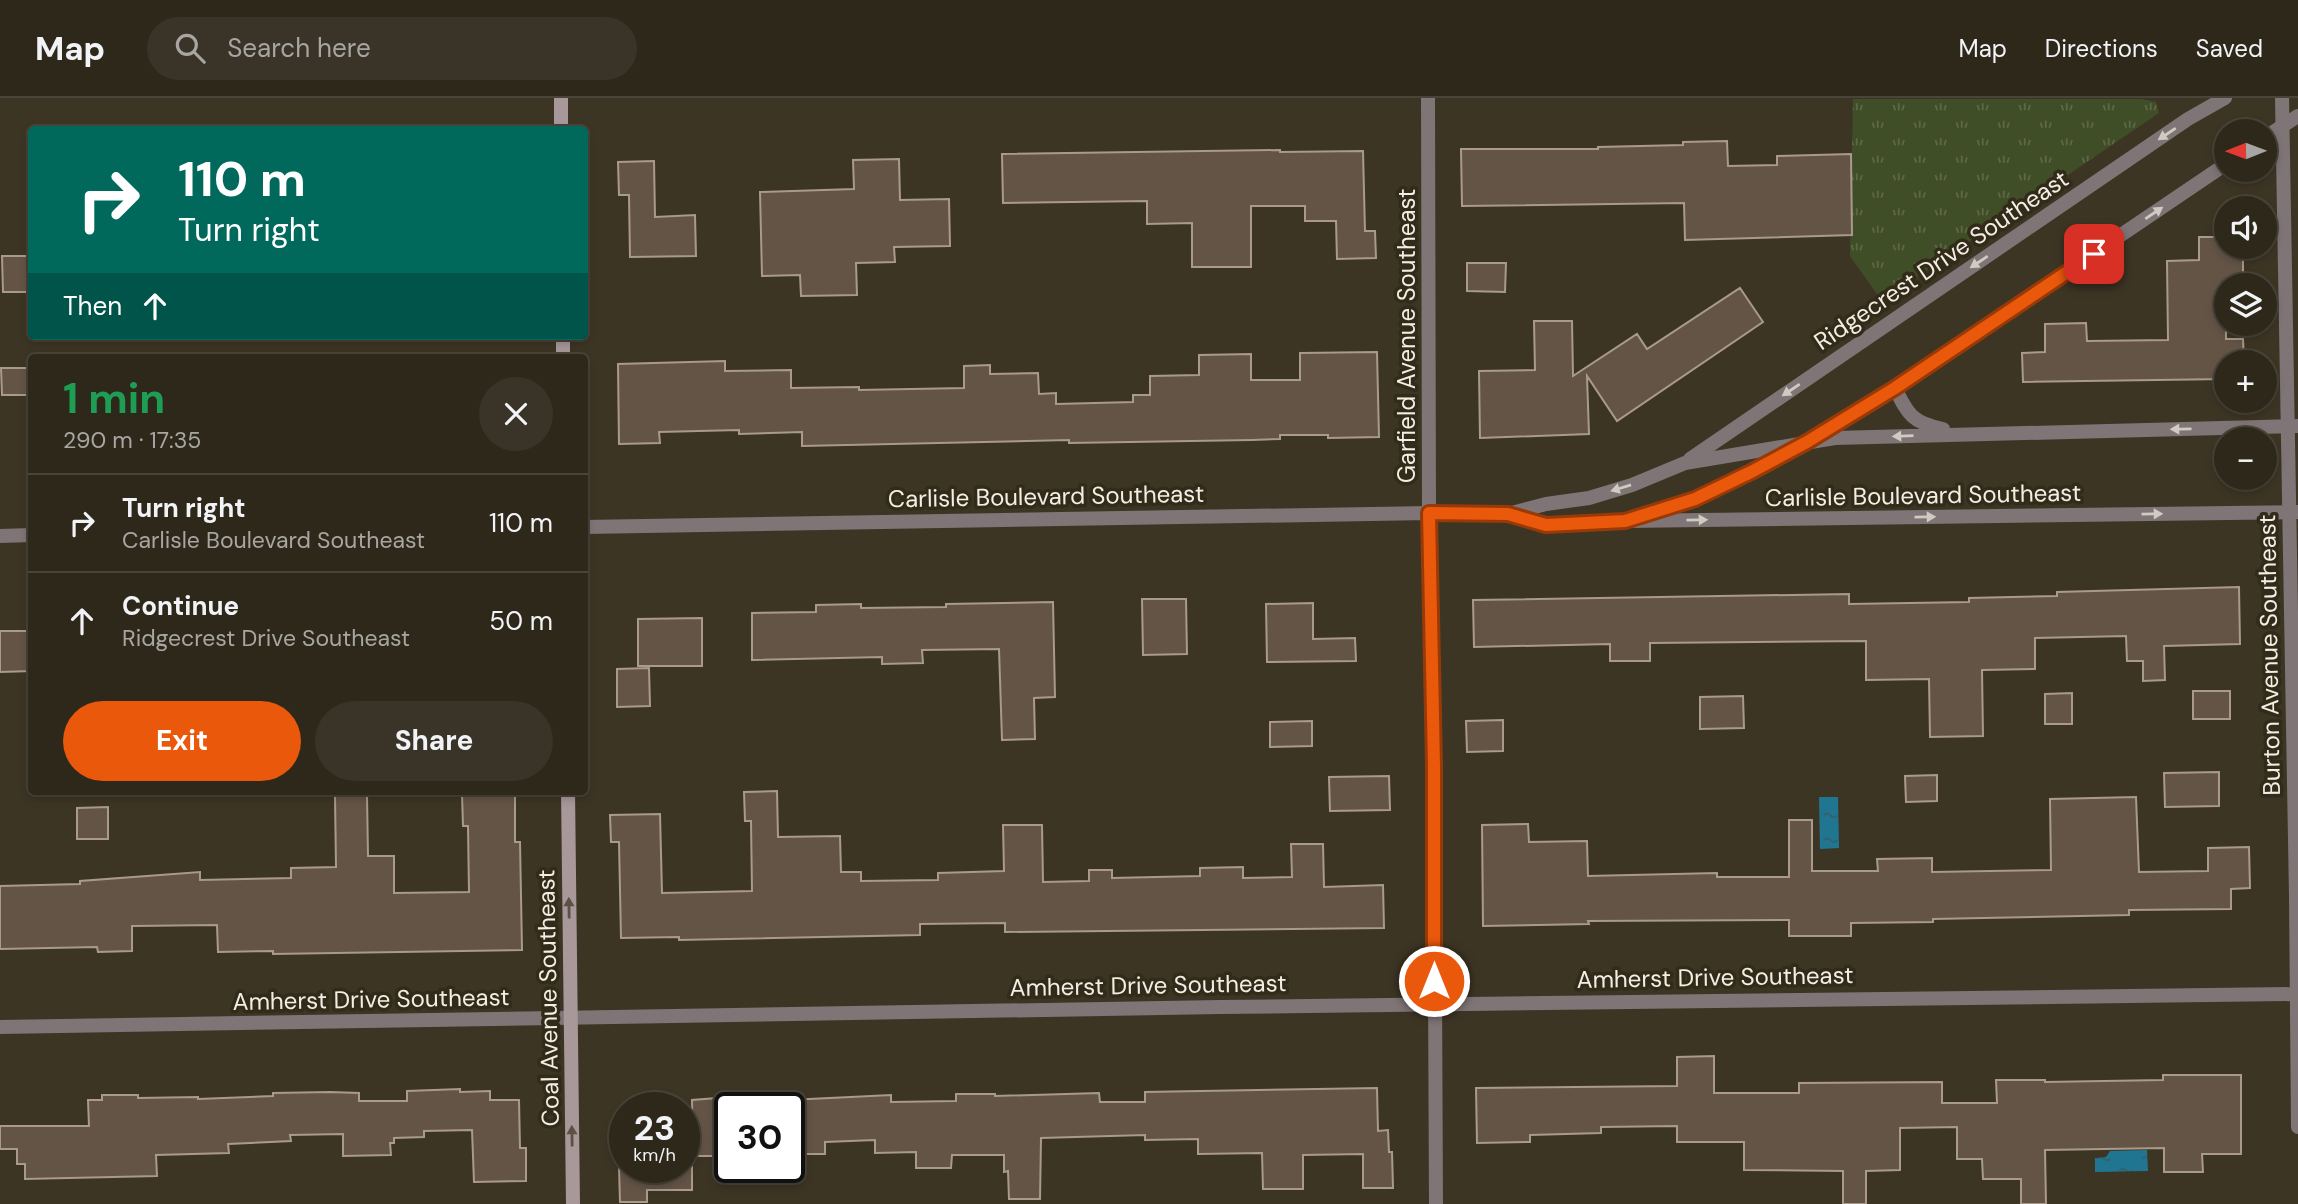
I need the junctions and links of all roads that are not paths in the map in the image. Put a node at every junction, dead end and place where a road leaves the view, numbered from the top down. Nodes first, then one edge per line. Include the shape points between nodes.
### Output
1 (561, 98) edge
2 (1428, 98) edge
3 (2225, 98) edge
4 (2282, 98) edge
5 (2298, 116) edge
6 (2284, 125) junction
7 (561, 126) edge
8 (2277, 130) edge
9 (2214, 172) edge
10 (1895, 388) junction
11 (2294, 426) edge
12 (1972, 434) junction
13 (1807, 442) junction
14 (1685, 463) junction
15 (2293, 512) edge
16 (1429, 513) junction
17 (1508, 514) junction
18 (1625, 521) junction
19 (588, 527) edge
20 (28, 535) edge
21 (0, 536) edge
22 (568, 795) edge
23 (2297, 897) edge
24 (2297, 994) edge
25 (1434, 1003) junction
26 (570, 1019) junction
27 (0, 1027) edge
28 (2298, 1127) edge
29 (573, 1204) edge
30 (1436, 1204) edge

1 - 7 main road
2 - 16 street, Garfield Avenue Southeast
3 -> 14 street, Ridgecrest Drive Southeast
4 - 6 street, Burton Avenue Southeast
5 - 6 street
6 - 8 street
6 - 11 street, Burton Avenue Southeast
10 -> 9 street
10 - 12 street via 1909,414 1924,425
10 - 13 street
11 -> 12 street, Carlisle Boulevard Southeast
11 - 15 street, Burton Avenue Southeast
12 -> 13 street, Carlisle Boulevard Southeast
13 - 14 street, Carlisle Boulevard Southeast
13 - 18 street via 1695,499
14 -> 17 street, Carlisle Boulevard Southeast via 1589,498
18 -> 15 street, Carlisle Boulevard Southeast
15 - 23 street, Burton Avenue Southeast
16 - 17 street, Carlisle Boulevard Southeast
16 - 19 street, Carlisle Boulevard Southeast
16 - 25 street, Garfield Avenue Southeast
17 - 18 street, Carlisle Boulevard Southeast via 1546,525
20 - 21 street
26 -> 22 main road, Coal Avenue Southeast
23 - 24 street, Burton Avenue Southeast
24 - 25 street, Amherst Drive Southeast
24 - 28 street, Burton Avenue Southeast
25 - 26 street, Amherst Drive Southeast
25 - 30 street, Garfield Avenue Southeast
26 - 27 street, Amherst Drive Southeast
29 -> 26 main road, Coal Avenue Southeast

